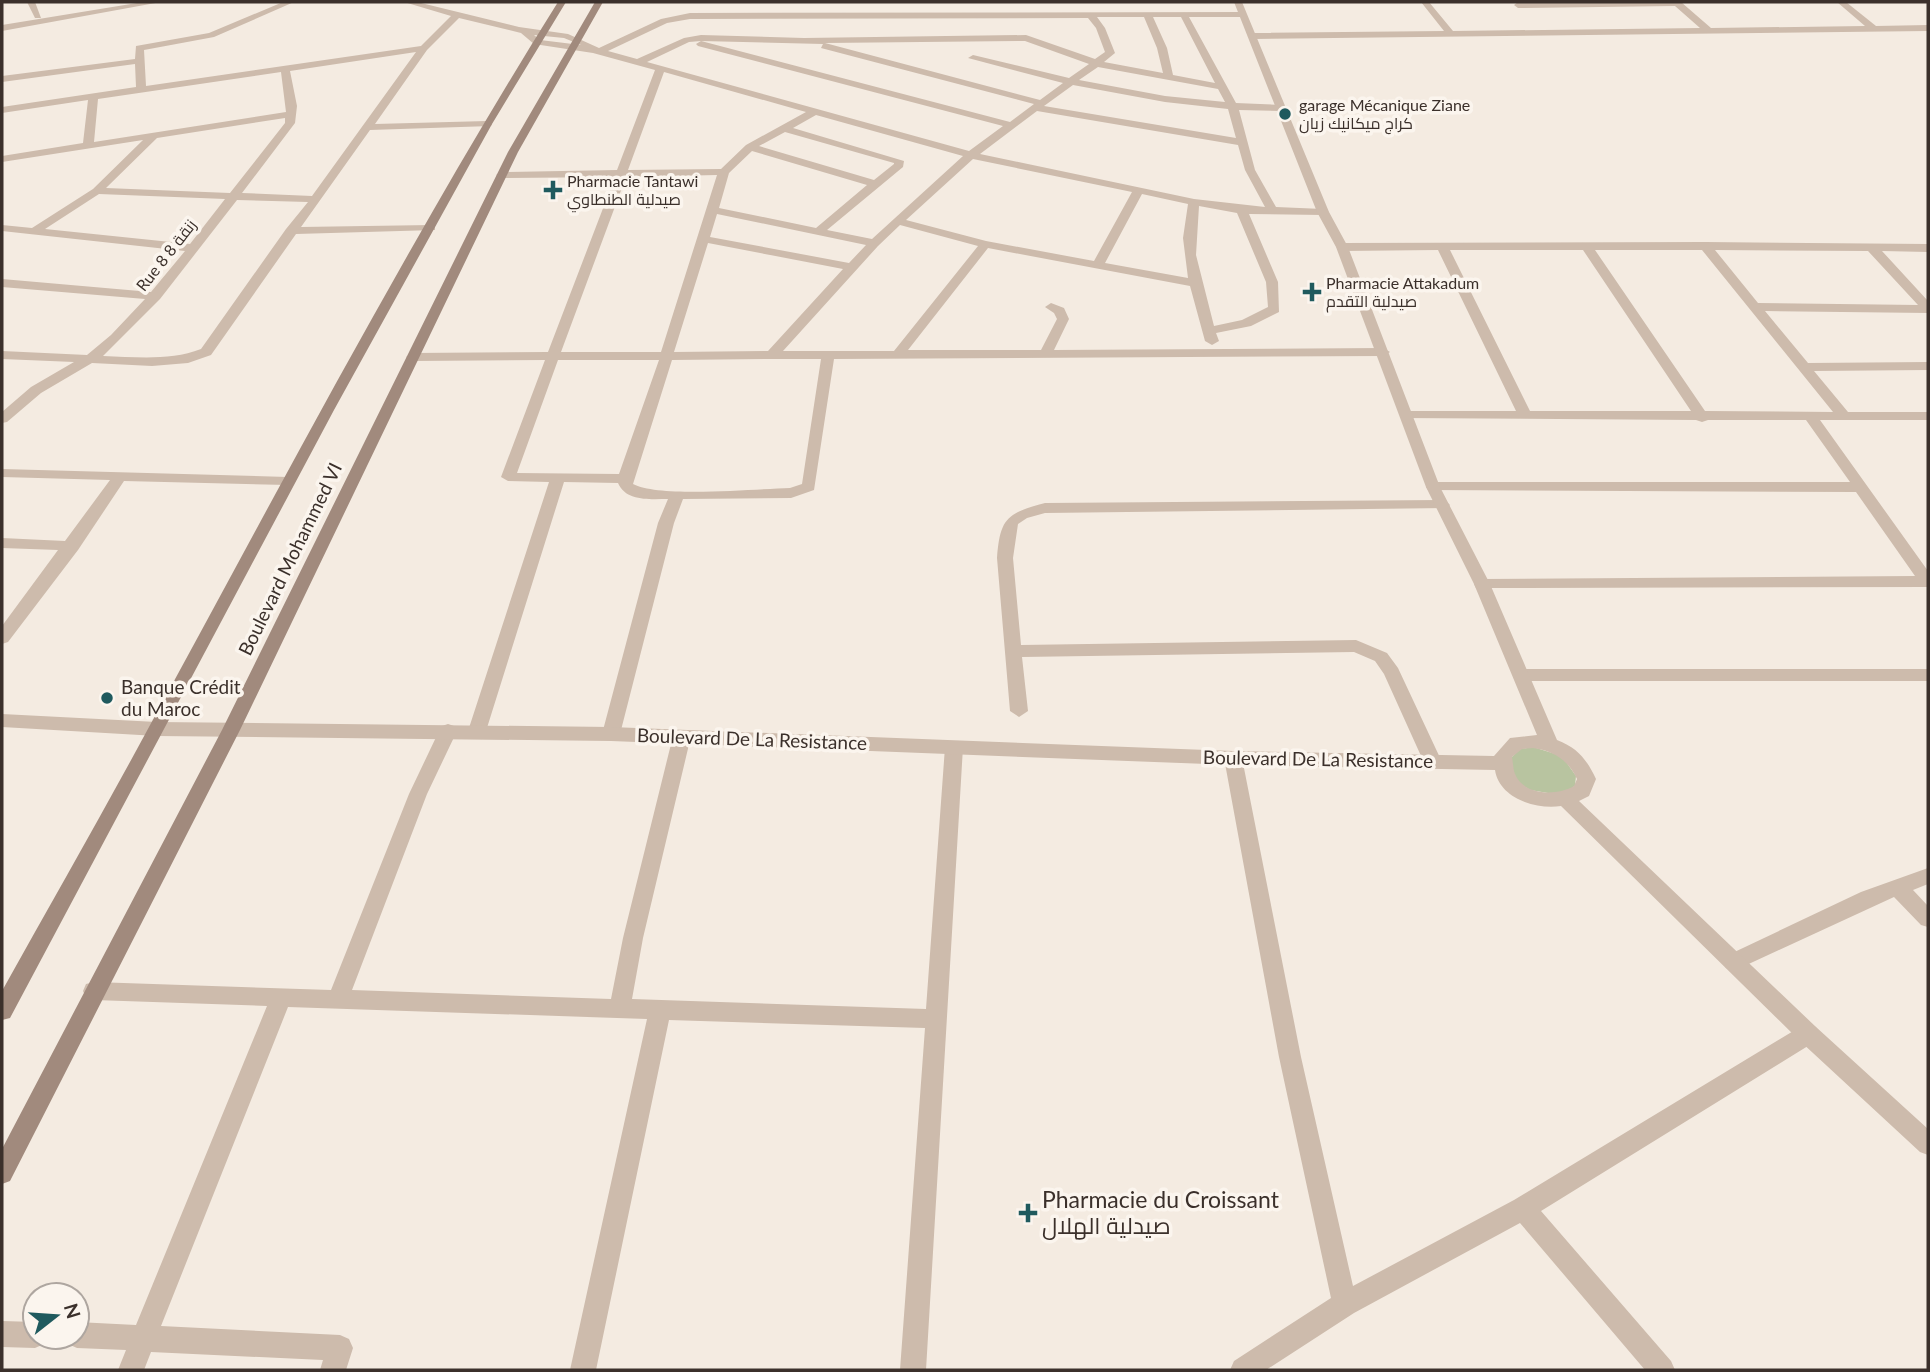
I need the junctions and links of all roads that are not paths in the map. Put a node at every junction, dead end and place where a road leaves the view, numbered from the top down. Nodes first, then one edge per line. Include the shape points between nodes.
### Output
1 (31, 2) edge
2 (124, 2) edge
3 (157, 2) edge
4 (290, 2) edge
5 (408, 2) edge
6 (562, 2) edge
7 (599, 2) edge
8 (855, 2) edge
9 (947, 2) edge
10 (1040, 2) edge
11 (1425, 2) edge
12 (1677, 2) edge
13 (1841, 2) edge
14 (1516, 3) edge
15 (1241, 8) edge
16 (1527, 14) dead end
17 (457, 15) junction
18 (1148, 15) junction
19 (1184, 15) junction
20 (38, 16) junction
21 (750, 16) junction
22 (850, 16) junction
23 (891, 16) junction
24 (947, 16) junction
25 (1024, 16) junction
26 (1041, 16) junction
27 (1091, 16) junction
28 (2, 22) edge
29 (1535, 24) dead end
30 (2, 28) edge
31 (1874, 29) junction
32 (1928, 29) edge
33 (1709, 31) junction
34 (1450, 33) junction
35 (1544, 33) junction
36 (540, 36) junction
37 (1254, 36) junction
38 (741, 37) junction
39 (1026, 38) junction
40 (889, 39) junction
41 (687, 40) junction
42 (804, 41) junction
43 (574, 43) junction
44 (424, 48) junction
45 (596, 51) junction
46 (973, 58) dead end
47 (138, 61) junction
48 (636, 63) junction
49 (1099, 64) junction
50 (285, 68) junction
51 (660, 70) junction
52 (1169, 78) junction
53 (2, 79) edge
54 (1070, 83) junction
55 (1221, 87) junction
56 (141, 89) junction
57 (93, 97) junction
58 (1038, 106) junction
59 (1233, 108) junction
60 (1282, 108) junction
61 (2, 110) edge
62 (814, 112) junction
63 (291, 114) junction
64 (487, 124) junction
65 (1010, 125) junction
66 (370, 127) junction
67 (783, 128) junction
68 (153, 136) junction
69 (1241, 142) junction
70 (88, 146) junction
71 (750, 147) junction
72 (971, 155) junction
73 (2, 159) edge
74 (621, 172) junction
75 (724, 172) junction
76 (502, 174) junction
77 (874, 184) junction
78 (97, 191) junction
79 (1138, 191) junction
80 (233, 197) junction
81 (314, 199) junction
82 (1194, 202) junction
83 (713, 210) junction
84 (1242, 210) junction
85 (1273, 212) junction
86 (1323, 212) junction
87 (898, 221) junction
88 (2, 228) edge
89 (431, 228) junction
90 (36, 230) junction
91 (290, 231) junction
92 (817, 233) junction
93 (703, 239) junction
94 (874, 243) junction
95 (985, 244) junction
96 (1587, 246) junction
97 (1705, 246) junction
98 (1342, 247) junction
99 (1442, 247) junction
100 (1871, 247) junction
101 (192, 248) junction
102 (1928, 248) edge
103 (1098, 265) junction
104 (851, 267) junction
105 (2, 283) edge
106 (1196, 283) junction
107 (156, 296) junction
108 (1051, 307) dead end
109 (1755, 307) junction
110 (1928, 308) edge
111 (1210, 331) junction
112 (1384, 352) junction
113 (1216, 353) junction
114 (1045, 354) junction
115 (2, 355) edge
116 (552, 355) junction
117 (666, 356) junction
118 (771, 356) junction
119 (828, 356) junction
120 (897, 356) junction
121 (93, 357) junction
122 (414, 357) junction
123 (1928, 366) edge
124 (1803, 367) junction
125 (1406, 415) junction
126 (1843, 415) junction
127 (1525, 416) junction
128 (1810, 416) junction
129 (1928, 416) edge
130 (2, 418) edge
131 (1702, 418) junction
132 (2, 473) edge
133 (119, 478) junction
134 (558, 478) junction
135 (625, 479) junction
136 (288, 481) junction
137 (1433, 487) junction
138 (1860, 487) junction
139 (677, 495) junction
140 (1442, 505) junction
141 (2, 543) edge
142 (72, 546) junction
143 (1928, 581) edge
144 (1482, 584) junction
145 (9, 618) edge
146 (2, 638) edge
147 (1014, 651) junction
148 (1522, 675) junction
149 (1928, 675) edge
150 (1019, 711) dead end
151 (2, 721) edge
152 (157, 729) junction
153 (230, 730) junction
154 (449, 731) junction
155 (477, 731) junction
156 (611, 734) junction
157 (682, 736) junction
158 (1549, 744) junction
159 (954, 747) junction
160 (1233, 758) junction
161 (1433, 762) junction
162 (1502, 763) junction
163 (1567, 801) junction
164 (1928, 876) edge
165 (1897, 887) junction
166 (1928, 919) edge
167 (1733, 962) junction
168 (8, 988) edge
169 (94, 991) junction
170 (282, 996) junction
171 (338, 998) junction
172 (620, 1007) junction
173 (660, 1010) junction
174 (2, 1011) edge
175 (935, 1019) junction
176 (1808, 1034) junction
177 (1928, 1144) edge
178 (2, 1173) edge
179 (1523, 1208) junction
180 (1345, 1304) junction
181 (2, 1334) edge
182 (21, 1335) edge
183 (91, 1336) edge
184 (143, 1338) junction
185 (1255, 1367) edge
186 (131, 1370) edge
187 (333, 1370) edge
188 (583, 1370) edge
189 (913, 1370) edge
190 (1662, 1370) edge

1 - 20 street
2 - 20 street
3 - 30 street
4 - 47 street via 211,35 142,47 137,50
5 - 17 street
6 - 36 main road, Boulevard Mohammed VI
7 - 43 main road, Boulevard Mohammed VI
8 - 22 street
9 - 24 street
10 - 26 street
11 - 34 street
12 - 14 street
12 - 33 street
13 - 31 street
14 - 16 street
15 - 19 street
15 - 37 street
17 - 36 street
17 - 44 street
18 - 19 street
18 - 27 street
18 - 52 street
19 - 55 street
20 - 28 street
21 - 22 street
21 - 38 street
21 - 45 street via 676,15
22 - 23 street
23 - 24 street
23 - 40 street
24 - 25 street
25 - 26 street
25 - 39 street
26 - 27 street
27 - 49 street via 1110,53
29 - 35 street
31 - 32 street
31 - 33 street
33 - 35 street
34 - 35 street
34 - 37 street
36 - 43 street
36 - 64 main road, Boulevard Mohammed VI
37 - 60 street
38 - 41 street
38 - 42 street
39 - 40 street
39 - 49 street
40 - 42 street
41 - 48 street
41 - 65 street
42 - 58 street
43 - 45 street
43 - 76 main road, Boulevard Mohammed VI
44 - 50 street
44 - 66 street
45 - 48 street
46 - 54 street
47 - 53 street
47 - 56 street
48 - 51 street
49 - 52 street
49 - 54 street
50 - 56 street
50 - 63 street
51 - 62 street
51 - 74 street
52 - 55 street
54 - 58 street
54 - 59 street
55 - 59 street
56 - 57 street
57 - 61 street
57 - 70 street
58 - 65 street
58 - 69 street
59 - 60 street
59 - 69 street
60 - 86 street
62 - 67 street
62 - 72 street
63 - 68 street
63 - 80 street, Rue 8 8 زنقة via 285,131
64 - 66 street
64 - 89 main road, Boulevard Mohammed VI
65 - 72 street
66 - 81 street
67 - 71 street
67 - 77 street via 899,161
68 - 70 street
68 - 78 street
69 - 85 street
70 - 73 street
71 - 75 street
71 - 77 street
72 - 79 street
72 - 87 street
74 - 75 street
74 - 76 street
74 - 116 street
75 - 83 street
76 - 122 main road, Boulevard Mohammed VI
77 - 92 street
78 - 80 street
78 - 90 street
79 - 82 street
79 - 103 street
80 - 81 street
80 - 101 street, Rue 8 8 زنقة
81 - 91 street
82 - 84 street
82 - 106 street via 1187,252
83 - 92 street
83 - 93 street
84 - 85 street
84 - 111 street via 1272,282 1275,309 1246,323
85 - 86 street
86 - 98 street
87 - 94 street
87 - 95 street
88 - 90 street
89 - 91 street
89 - 136 main road, Boulevard Mohammed VI
90 - 101 street
91 - 121 street via 206,352 163,361
92 - 94 street
93 - 104 street
93 - 117 street
94 - 104 street
95 - 103 street
95 - 120 street
96 - 97 street
96 - 99 street
96 - 131 street
97 - 100 street
97 - 109 street
98 - 99 street
98 - 112 street
99 - 127 street
100 - 102 street
100 - 110 street
101 - 107 street, Rue 8 8 زنقة
103 - 106 street
104 - 118 street
105 - 107 street
106 - 111 street
107 - 121 street, Rue 8 8 زنقة
108 - 114 street via 1060,311 1063,319
109 - 110 street
109 - 124 street
111 - 113 street
112 - 113 street
112 - 125 street
113 - 114 street
114 - 120 street
115 - 121 street
116 - 117 street
116 - 122 street
116 - 134 street via 508,477
117 - 118 street
117 - 135 street
118 - 119 street
119 - 120 street
119 - 139 street via 809,487 791,493
121 - 130 street, Rue 8 8 زنقة via 36,390
122 - 153 main road, Boulevard Mohammed VI
123 - 124 street
124 - 126 street
125 - 127 street
125 - 137 street
126 - 128 street
126 - 129 street
127 - 131 street
128 - 131 street
128 - 138 street
132 - 133 street
133 - 136 street
133 - 142 street
134 - 135 street
134 - 155 street
135 - 139 street via 626,486 640,494
136 - 152 main road, Boulevard Mohammed VI
137 - 138 street
137 - 140 street
138 - 143 street
139 - 156 street
140 - 144 street
140 - 147 street via 1045,508 1022,514 1011,523 1005,542
141 - 142 street
142 - 145 street
143 - 144 street
144 - 148 street
145 - 146 street
147 - 150 street
147 - 161 street via 1356,646 1381,657 1392,672
148 - 149 street
148 - 158 street
151 - 152 street, Boulevard De La Resistance
152 - 153 street, Boulevard De La Resistance
152 - 168 main road, Boulevard Mohammed VI
153 - 154 street, Boulevard De La Resistance
153 - 169 main road, Boulevard Mohammed VI
154 - 155 street, Boulevard De La Resistance
154 - 171 street via 418,793
155 - 156 street, Boulevard De La Resistance
156 - 157 street, Boulevard De La Resistance
157 - 159 street, Boulevard De La Resistance
157 - 172 street
158 - 162 street via 1516,743 1503,755
158 - 163 street via 1574,758 1586,778 1585,788
159 - 160 street, Boulevard De La Resistance
159 - 175 street
160 - 161 street, Boulevard De La Resistance
160 - 180 street via 1290,1058
161 - 162 street, Boulevard De La Resistance
162 - 163 street via 1504,774 1524,793
163 - 167 street
164 - 165 street
165 - 166 street
165 - 167 street
167 - 176 street
168 - 174 main road, Boulevard Mohammed VI
169 - 170 street
169 - 178 main road, Boulevard Mohammed VI
170 - 171 street
170 - 184 street
171 - 172 street
172 - 173 street
173 - 175 street
173 - 188 street
175 - 189 street
176 - 177 street
176 - 179 street
179 - 180 street
179 - 190 street
180 - 185 street
181 - 182 street
183 - 184 street
184 - 186 street
184 - 187 street via 340,1348

